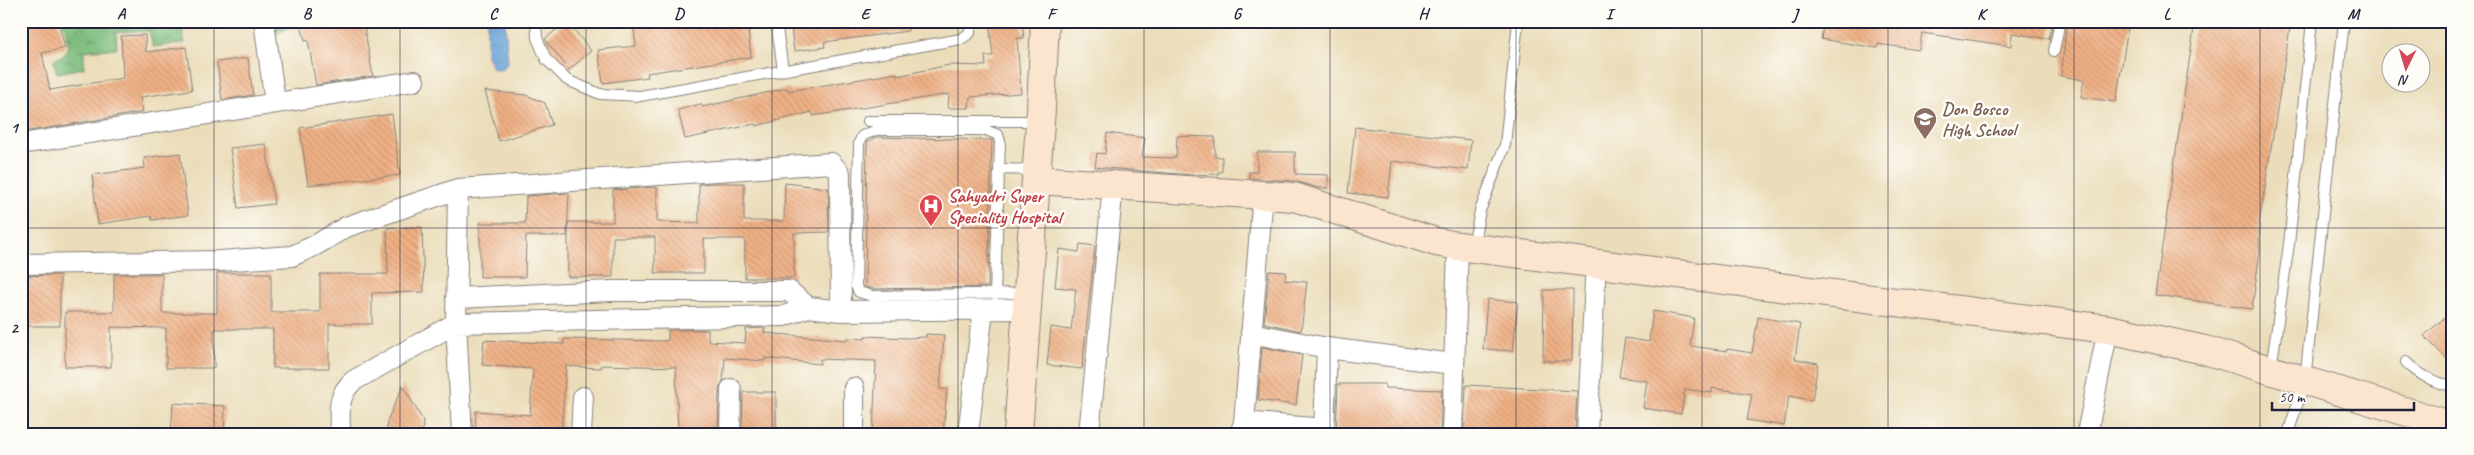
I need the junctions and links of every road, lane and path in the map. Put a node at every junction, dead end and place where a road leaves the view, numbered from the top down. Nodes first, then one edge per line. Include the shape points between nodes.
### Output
1 (264, 21) edge
2 (536, 21) edge
3 (776, 21) edge
4 (970, 21) edge
5 (1045, 21) edge
6 (1518, 21) edge
7 (2060, 21) edge
8 (2312, 21) edge
9 (2344, 21) edge
10 (2054, 51) dead end
11 (783, 70) junction
12 (414, 81) dead end
13 (275, 103) junction
14 (868, 121) dead end
15 (1040, 121) junction
16 (21, 144) edge
17 (999, 169) junction
18 (1028, 173) junction
19 (1113, 185) junction
20 (458, 189) junction
21 (1263, 194) junction
22 (1466, 247) junction
23 (1596, 262) junction
24 (21, 264) edge
25 (456, 298) junction
26 (1008, 300) junction
27 (808, 307) junction
28 (841, 311) junction
29 (456, 323) junction
30 (2108, 329) junction
31 (1251, 333) junction
32 (1327, 348) junction
33 (2406, 362) dead end
34 (1453, 364) junction
35 (2271, 370) junction
36 (2305, 380) junction
37 (2453, 386) edge
38 (854, 388) dead end
39 (731, 389) dead end
40 (584, 397) dead end
41 (2453, 426) edge
42 (1242, 428) edge
43 (1324, 431) edge
44 (340, 434) edge
45 (462, 434) edge
46 (581, 434) edge
47 (730, 434) edge
48 (854, 434) edge
49 (968, 434) edge
50 (1018, 434) edge
51 (1089, 434) edge
52 (1452, 434) edge
53 (1586, 434) edge
54 (2087, 434) edge
55 (2288, 434) edge

1 - 13 street
2 - 11 lane via 537,38 546,59 567,80 600,94 640,96
3 - 11 lane
4 - 11 lane via 970,33 961,38
5 - 15 street
6 - 22 lane via 1505,145
7 - 10 lane
8 - 35 lane via 2289,244
9 - 36 lane
12 - 13 street
13 - 16 street
14 - 15 lane
15 - 18 street
17 - 18 lane
17 - 26 lane
17 - 26 lane via 998,135 986,130 876,130 862,136 859,143 856,286 860,292 872,296
18 - 19 street
18 - 26 street
19 - 21 street
19 - 51 street
20 - 24 street via 346,226 292,256 220,261
20 - 25 street
20 - 28 street via 831,162 840,172
21 - 22 street via 1294,197 1436,242
21 - 31 street
22 - 23 street
22 - 34 street
23 - 30 street
23 - 53 street
25 - 27 street via 612,291 789,291
25 - 29 street
26 - 28 street
26 - 49 street
26 - 50 street
27 - 28 street
27 - 29 street via 784,316
29 - 44 street via 353,381 342,391
29 - 45 street
30 - 35 street via 2204,350
30 - 54 street
31 - 32 street
31 - 42 street
32 - 34 street
32 - 43 street
33 - 37 lane via 2416,372 2438,384
34 - 52 street
35 - 36 street
36 - 41 street
36 - 55 lane
38 - 48 street
39 - 47 street
40 - 46 street
42 - 43 street

